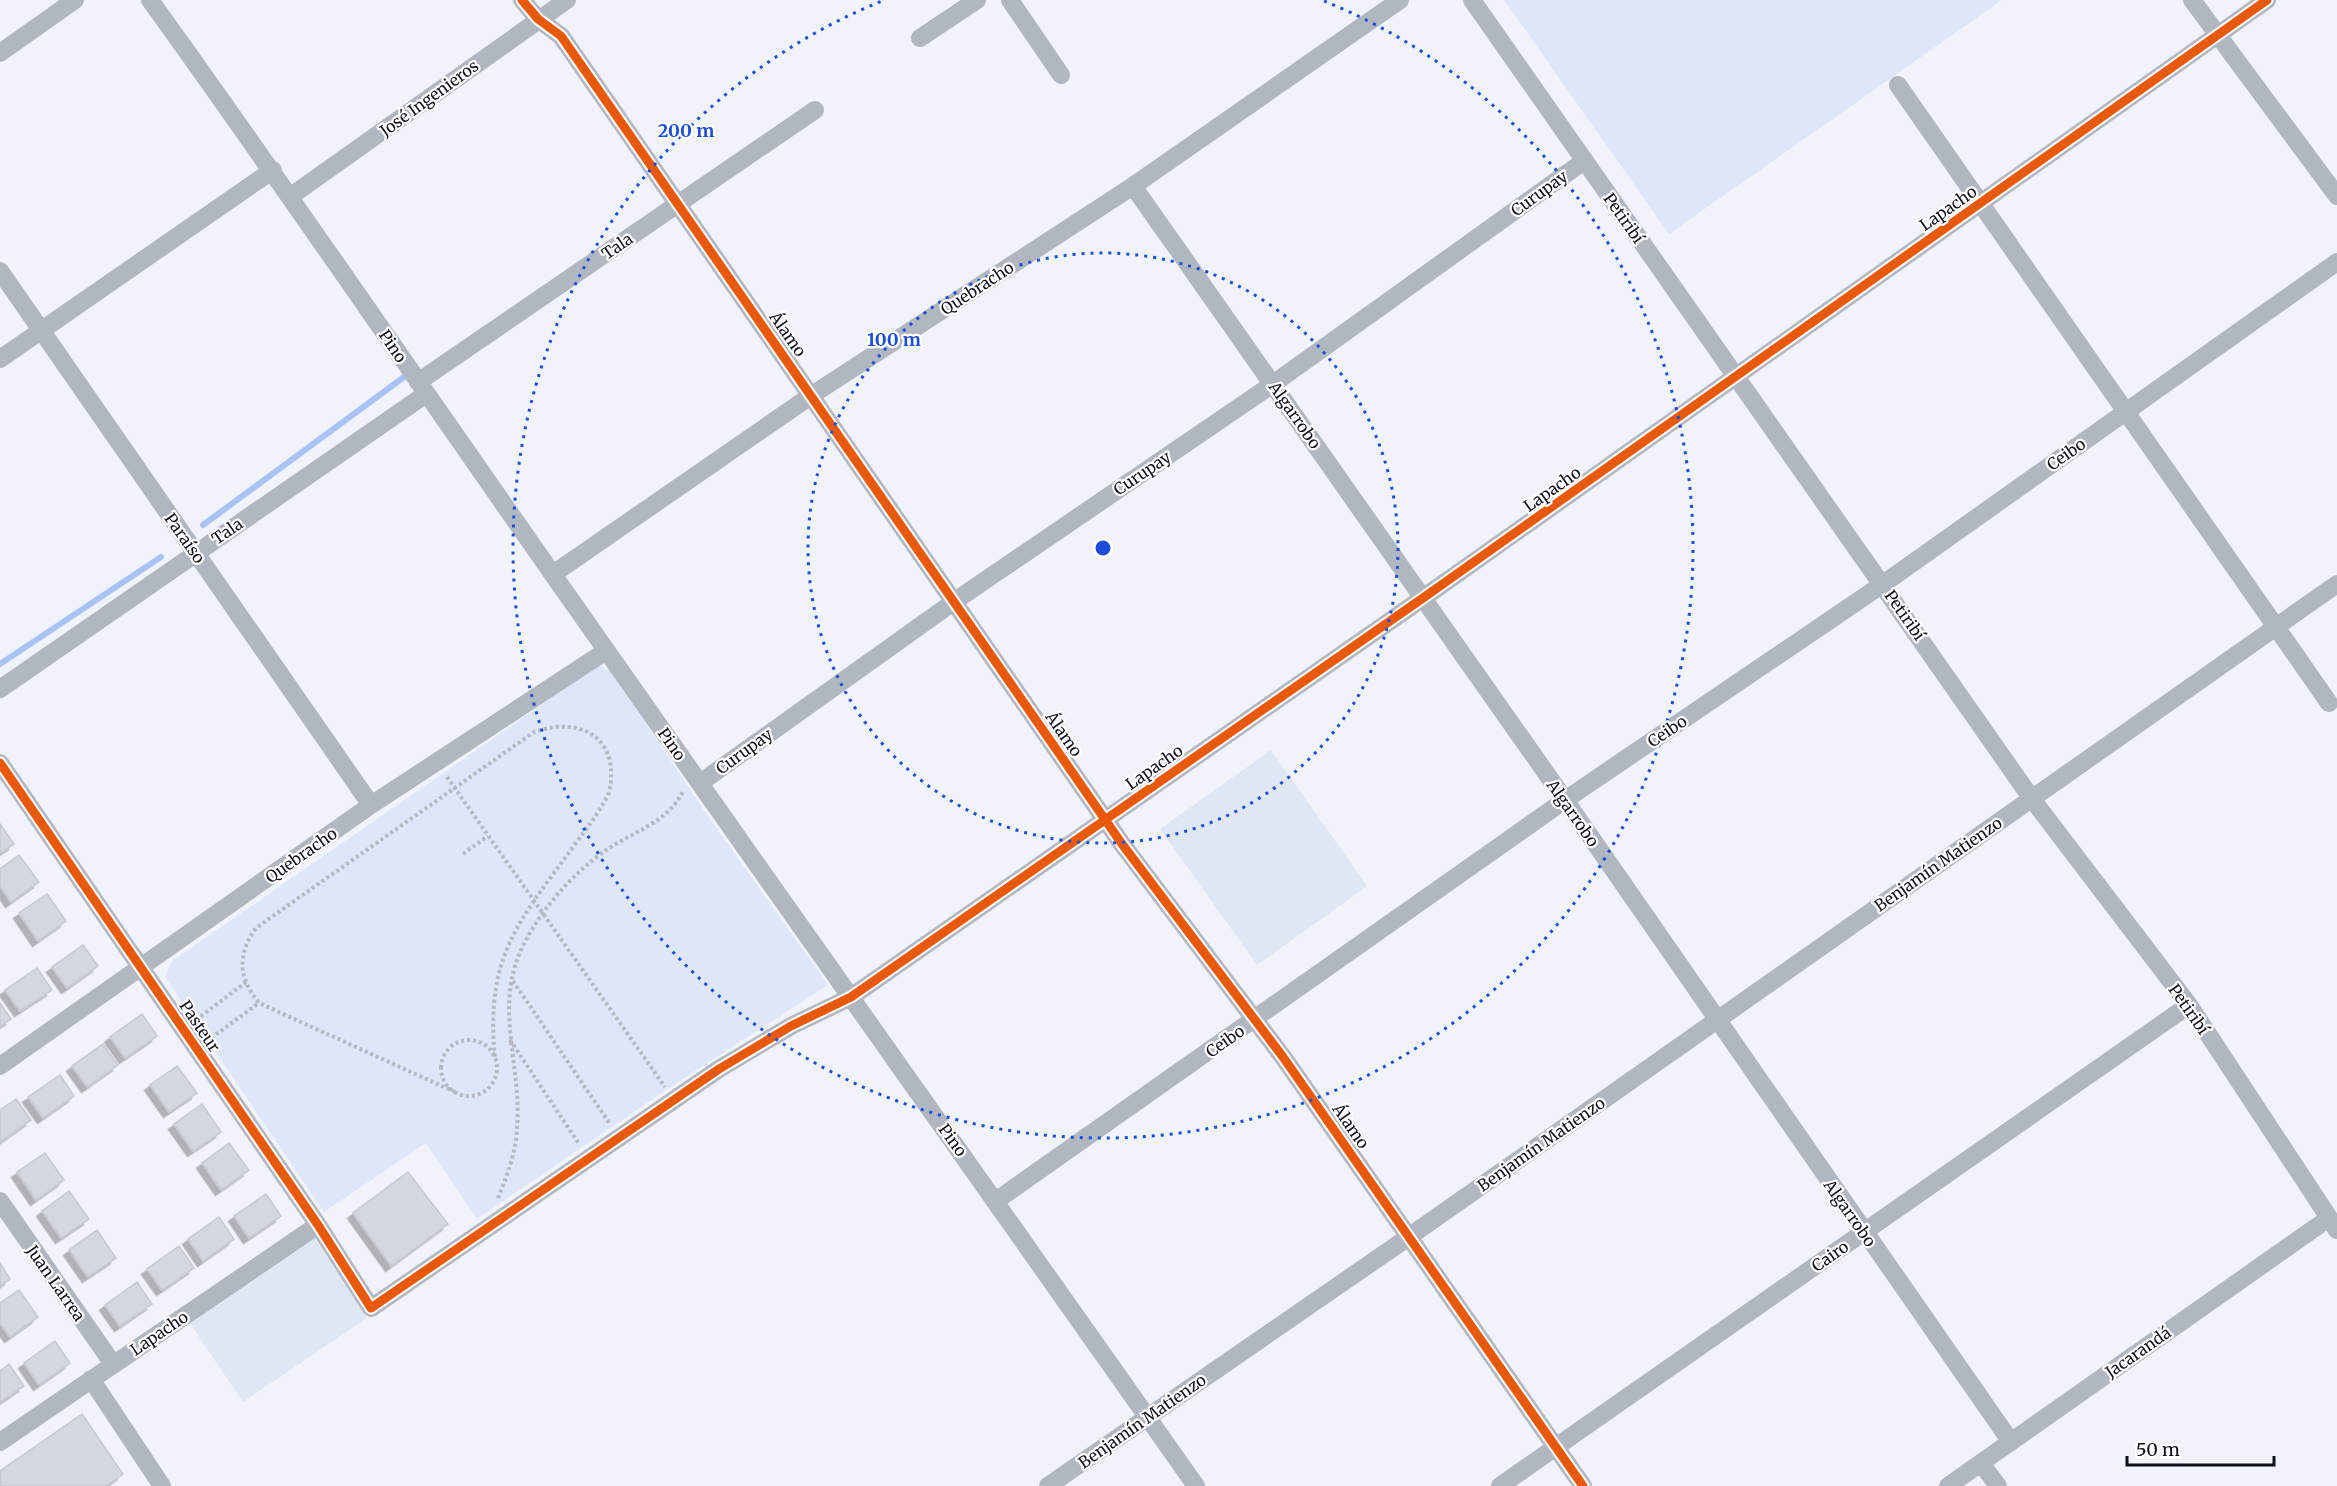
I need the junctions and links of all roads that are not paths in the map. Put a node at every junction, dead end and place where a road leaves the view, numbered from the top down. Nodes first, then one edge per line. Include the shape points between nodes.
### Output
1 (75, 0) edge
2 (150, 0) edge
3 (522, 0) edge
4 (567, 0) edge
5 (977, 0) edge
6 (1010, 0) edge
7 (1400, 0) edge
8 (1472, 0) edge
9 (2192, 0) edge
10 (2267, 0) edge
11 (538, 19) junction
12 (2217, 34) junction
13 (920, 38) dead end
14 (0, 53) edge
15 (1061, 75) dead end
16 (1898, 84) dead end
17 (815, 110) dead end
18 (1584, 161) junction
19 (273, 170) junction
20 (1133, 186) junction
21 (291, 196) junction
22 (2337, 196) edge
23 (679, 203) junction
24 (1981, 204) junction
25 (2337, 262) edge
26 (0, 271) edge
27 (42, 330) junction
28 (0, 359) edge
29 (1735, 378) junction
30 (1273, 384) junction
31 (422, 388) junction
32 (812, 395) junction
33 (2126, 412) junction
34 (195, 553) junction
35 (553, 574) junction
36 (1883, 584) junction
37 (2337, 584) edge
38 (1424, 598) junction
39 (952, 603) junction
40 (2275, 628) junction
41 (606, 651) junction
42 (0, 689) edge
43 (2330, 703) dead end
44 (0, 763) edge
45 (696, 777) junction
46 (2032, 799) junction
47 (1565, 800) junction
48 (371, 805) junction
49 (1105, 819) junction
50 (141, 967) junction
51 (851, 997) junction
52 (2189, 1005) junction
53 (1254, 1020) junction
54 (1716, 1021) junction
55 (0, 1066) edge
56 (997, 1200) junction
57 (0, 1201) edge
58 (2333, 1224) edge
59 (318, 1225) junction
60 (1864, 1232) junction
61 (1410, 1236) junction
62 (371, 1308) joint
63 (113, 1364) junction
64 (91, 1379) junction
65 (1147, 1417) junction
66 (0, 1442) edge
67 (2011, 1442) junction
68 (1555, 1447) junction
69 (1982, 1462) junction
70 (162, 1486) edge
71 (1048, 1486) edge
72 (1196, 1486) edge
73 (1500, 1486) edge
74 (1582, 1486) edge
75 (1948, 1486) edge
76 (1998, 1486) edge

1 - 14 street
2 - 19 street, Pino
3 - 11 street, Álamo
4 - 11 street, José Ingenieros
5 - 13 street
6 - 15 street
7 - 20 street, Quebracho
8 - 18 street, Petiribí
9 - 12 street
10 - 12 street, Lapacho
11 - 21 street, José Ingenieros
11 - 23 street, Álamo via 561,36
12 - 22 street
12 - 24 street, Lapacho
16 - 24 street
17 - 23 street, Tala
18 - 29 street, Petiribí
18 - 30 street, Curupay
19 - 21 street, Pino
19 - 27 street
20 - 30 street, Algarrobo
20 - 32 street, Quebracho
21 - 31 street, Pino
23 - 31 street, Tala
23 - 32 street, Álamo
24 - 29 street, Lapacho
24 - 33 street
25 - 33 street, Ceibo
26 - 27 street, Paraíso
27 - 28 street
27 - 34 street, Paraíso
29 - 36 street, Petiribí
29 - 38 street, Lapacho
30 - 38 street, Algarrobo
30 - 39 street, Curupay
31 - 34 street, Tala
31 - 35 street, Pino
32 - 35 street, Quebracho
32 - 39 street, Álamo
33 - 36 street, Ceibo
33 - 40 street
34 - 42 street, Tala
34 - 48 street, Paraíso
35 - 41 street, Pino
36 - 46 street, Petiribí
36 - 47 street, Ceibo
37 - 40 street, Benjamín Matienzo
38 - 47 street, Algarrobo
38 - 49 street, Lapacho
39 - 45 street, Curupay
39 - 49 street, Álamo
40 - 43 street
40 - 46 street, Benjamín Matienzo
41 - 45 street, Pino
41 - 48 street, Quebracho
44 - 50 street, Pasteur
45 - 51 street, Pino
46 - 52 street, Petiribí
46 - 54 street, Benjamín Matienzo
47 - 53 street, Ceibo
47 - 54 street, Algarrobo
48 - 50 street, Quebracho
49 - 51 street, Lapacho
49 - 53 street, Álamo
50 - 55 street, Quebracho
50 - 59 street, Pasteur
51 - 56 street, Pino
51 - 62 street, Lapacho via 791,1026 674,1100
52 - 58 street, Petiribí
52 - 60 street, Cairo
53 - 56 street, Ceibo
53 - 61 street, Álamo
54 - 60 street, Algarrobo
54 - 61 street, Benjamín Matienzo
56 - 65 street, Pino
57 - 63 street, Juan Larrea
58 - 67 street, Jacarandá
59 - 62 street, Pasteur
59 - 63 street, Lapacho
60 - 67 street, Algarrobo
60 - 68 street, Cairo
61 - 65 street, Benjamín Matienzo
61 - 68 street, Álamo
63 - 64 street, Lapacho
64 - 66 street, Lapacho
64 - 70 street
65 - 71 street, Benjamín Matienzo
65 - 72 street, Pino
67 - 69 street, Jacarandá
68 - 73 street, Cairo
68 - 74 street, Álamo
69 - 75 street, Jacarandá
69 - 76 street

